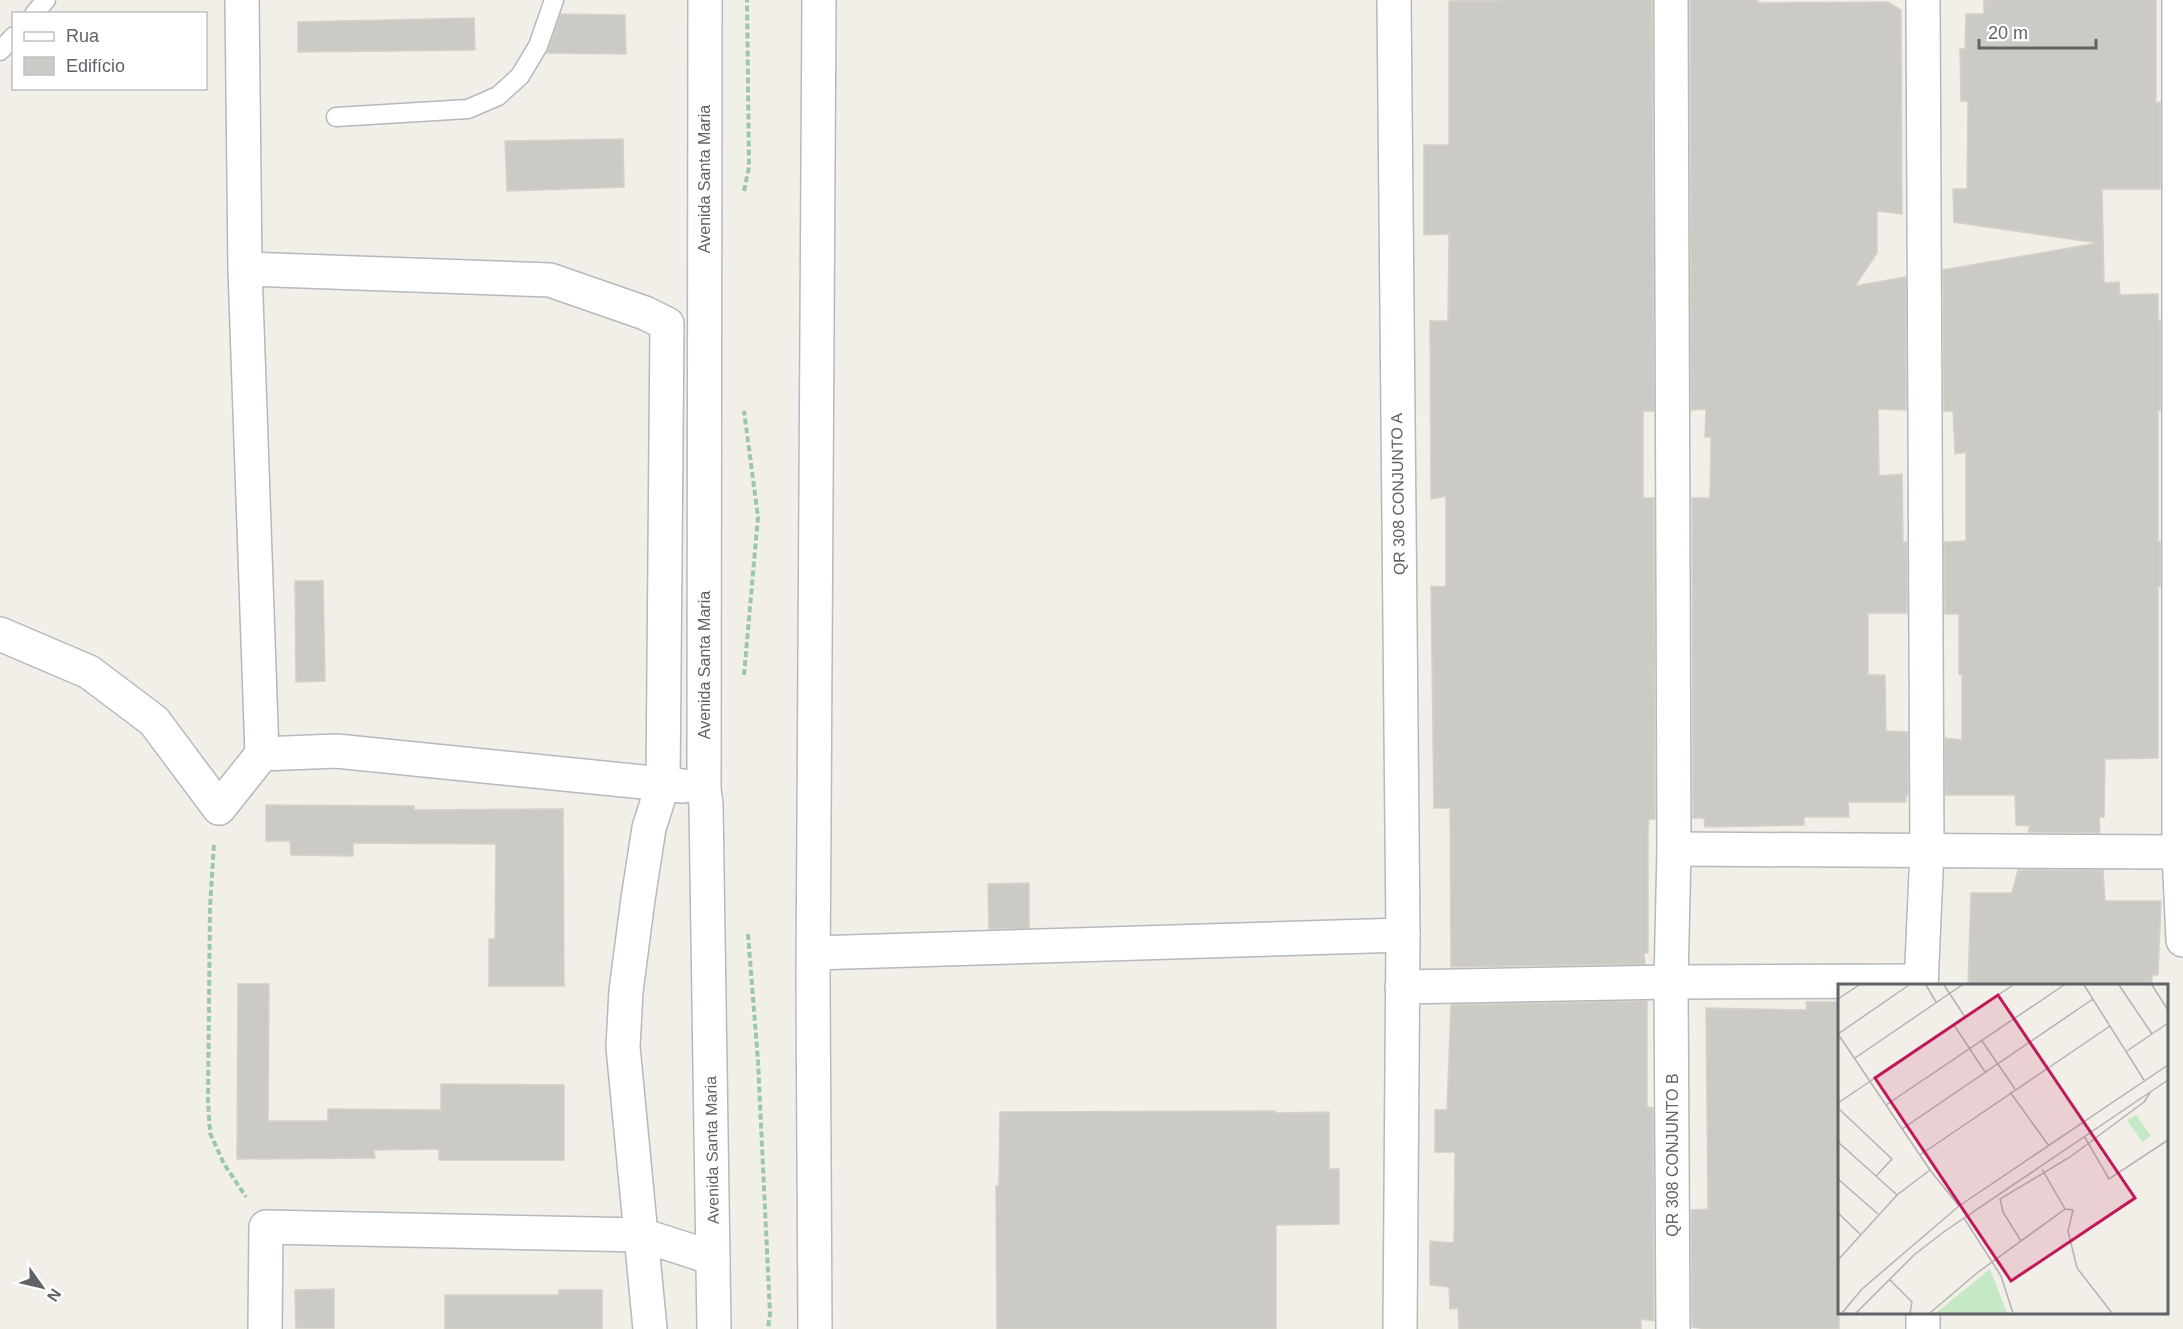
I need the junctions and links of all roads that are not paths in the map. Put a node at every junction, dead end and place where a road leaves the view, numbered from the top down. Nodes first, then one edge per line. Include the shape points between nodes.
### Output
1 (46, 0) edge
2 (242, 0) edge
3 (554, 0) edge
4 (705, 0) edge
5 (819, 0) edge
6 (1394, 0) edge
7 (1671, 0) edge
8 (1923, 0) edge
9 (2179, 0) edge
10 (36, 12) edge
11 (12, 38) edge
12 (0, 51) edge
13 (336, 117) dead end
14 (245, 269) junction
15 (667, 324) junction
16 (704, 344) junction
17 (0, 634) edge
18 (262, 754) junction
19 (663, 784) junction
20 (704, 789) junction
21 (1674, 849) junction
22 (1927, 850) junction
23 (2179, 852) junction
24 (1402, 935) junction
25 (2183, 940) edge
26 (814, 953) junction
27 (1671, 981) junction
28 (1921, 983) edge
29 (1402, 987) junction
30 (642, 1235) junction
31 (713, 1258) junction
32 (266, 1329) edge
33 (650, 1329) edge
34 (714, 1329) edge
35 (815, 1329) edge
36 (1400, 1329) edge
37 (1672, 1329) edge

1 - 10 lane
2 - 14 street
3 - 13 lane via 538,46 520,76 498,96 468,109
4 - 16 street, Avenida Santa Maria
5 - 26 street
6 - 24 street, QR 308 CONJUNTO A
7 - 21 street, QR 308 CONJUNTO B
8 - 22 street
9 - 23 street
11 - 12 lane
14 - 15 street via 550,280
14 - 18 street
15 - 16 lane
15 - 19 street
16 - 20 street, Avenida Santa Maria
17 - 18 street via 88,672 154,722 219,808
18 - 19 street via 336,751
19 - 20 street
19 - 30 street via 649,828 626,991 623,1047
20 - 31 street, Avenida Santa Maria
21 - 22 street
21 - 27 street, QR 308 CONJUNTO B
22 - 23 street
22 - 28 street
23 - 25 street
24 - 26 street
24 - 29 street, QR 308 CONJUNTO A
26 - 35 street
27 - 28 street
27 - 29 street
27 - 37 street, QR 308 CONJUNTO B
29 - 36 street
30 - 31 street
30 - 32 street via 266,1227
30 - 33 street
31 - 34 street, Avenida Santa Maria

